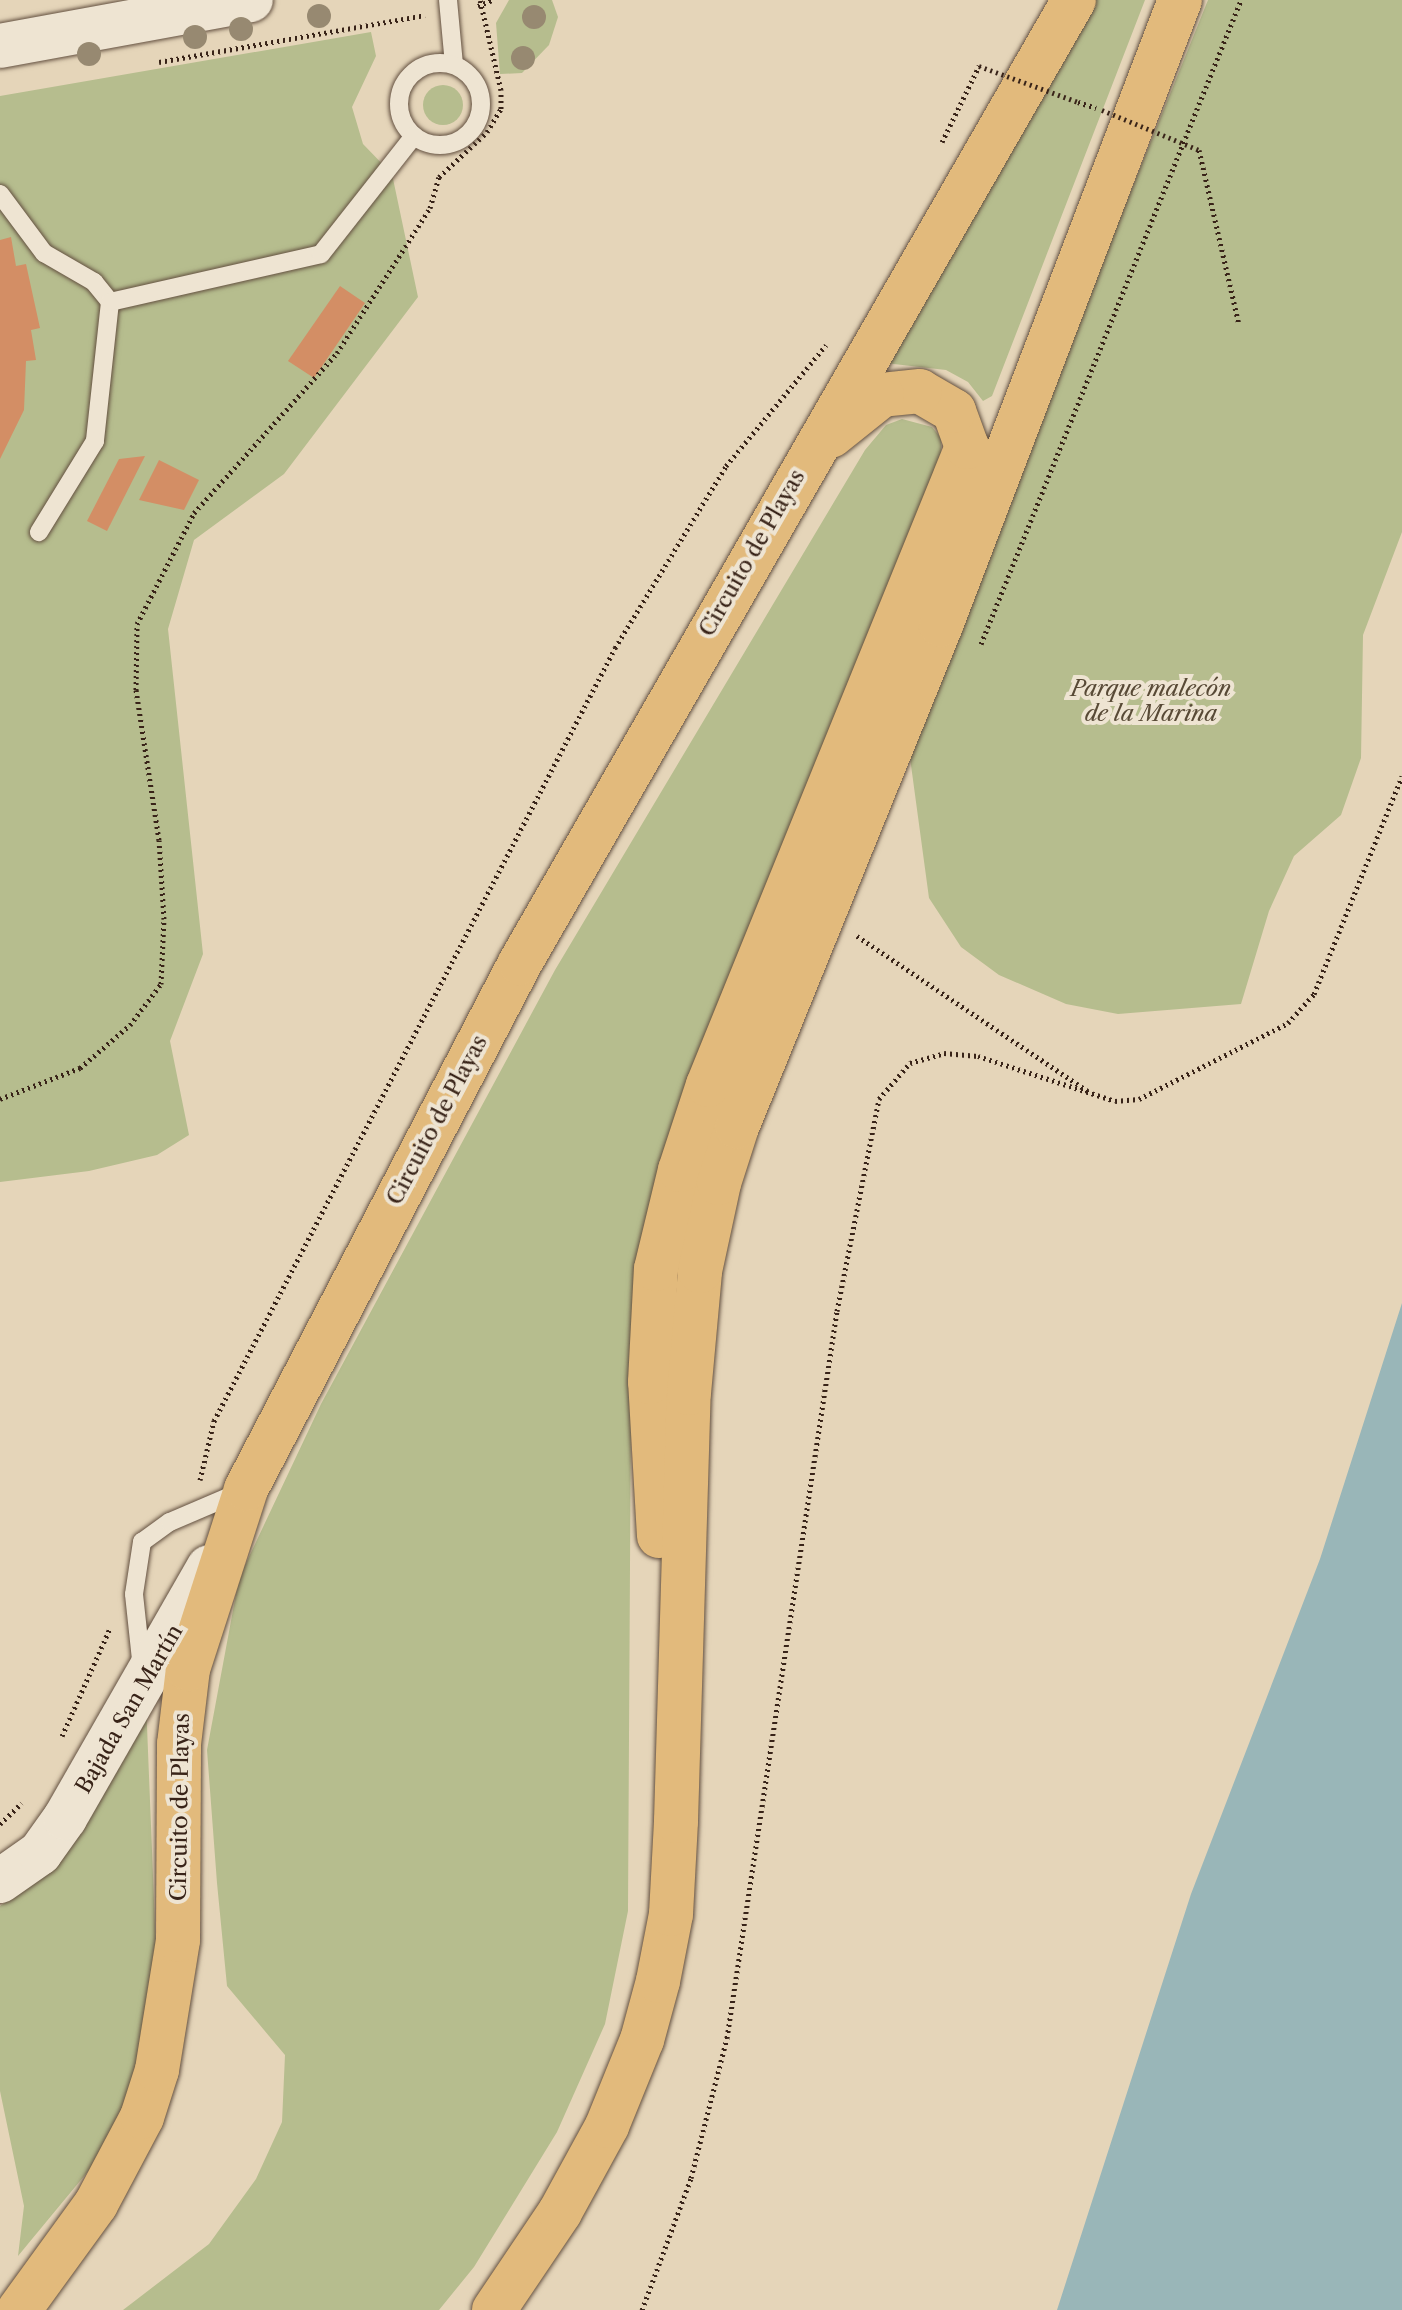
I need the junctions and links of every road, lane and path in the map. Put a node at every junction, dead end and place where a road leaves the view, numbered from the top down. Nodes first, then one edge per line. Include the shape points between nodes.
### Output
1 (251, 0) edge
2 (492, 0) edge
3 (1074, 0) edge
4 (1180, 0) edge
5 (1241, 0) edge
6 (480, 3) edge
7 (204, 4) edge
8 (449, 5) edge
9 (0, 46) edge
10 (141, 65) dead end
11 (454, 65) junction
12 (414, 136) junction
13 (934, 157) dead end
14 (0, 194) edge
15 (110, 302) junction
16 (1239, 324) dead end
17 (827, 343) dead end
18 (807, 457) junction
19 (39, 532) dead end
20 (978, 651) dead end
21 (1402, 776) edge
22 (851, 932) dead end
23 (1094, 1095) junction
24 (0, 1099) edge
25 (241, 1503) junction
26 (186, 1514) junction
27 (134, 1594) junction
28 (143, 1688) junction
29 (676, 1730) junction
30 (55, 1751) dead end
31 (30, 1795) dead end
32 (0, 1824) edge
33 (0, 1881) edge
34 (19, 2310) edge
35 (494, 2310) edge
36 (642, 2310) edge

1 - 7 main road
2 - 6 path
3 - 18 highway, Circuito de Playas
4 - 29 highway via 947,611 737,1127 719,1183 700,1271 689,1393
5 - 20 path
6 - 8 path
6 - 24 path via 501,109 487,132 439,177 430,208 337,353 194,513 137,624 136,690 159,840 161,984 130,1025 80,1068
7 - 9 main road
8 - 10 path
8 - 11 lane
11 - 12 lane via 426,65 405,83 399,111
11 - 12 lane via 476,83 481,111 476,125 467,136 440,146
12 - 15 lane via 321,254
13 - 16 path, bridge via 979,66 1199,150
14 - 15 lane via 44,253 94,282
15 - 19 lane via 95,441
17 - 26 path via 726,466 615,648 214,1421 205,1468
18 - 25 highway, Circuito de Playas via 520,963
18 - 29 highway via 867,406 901,390 920,391 954,411 967,447 708,1085 656,1269 650,1382
21 - 23 path via 1314,994 1288,1023 1139,1099 1115,1101
22 - 23 path
23 - 36 path via 978,1056 944,1053 910,1063 879,1099 837,1311 727,2038 691,2178
25 - 26 lane
25 - 28 main road, Bajada San Martín
25 - 34 highway, Circuito de Playas via 195,1638 181,1710 178,1940 157,2070 142,2117 96,2204
26 - 27 lane via 142,1542
27 - 28 lane
27 - 30 path via 124,1597
28 - 33 main road, Bajada San Martín via 53,1836 40,1853
29 - 35 highway via 671,1914 642,2040 607,2126 560,2212
31 - 32 path

